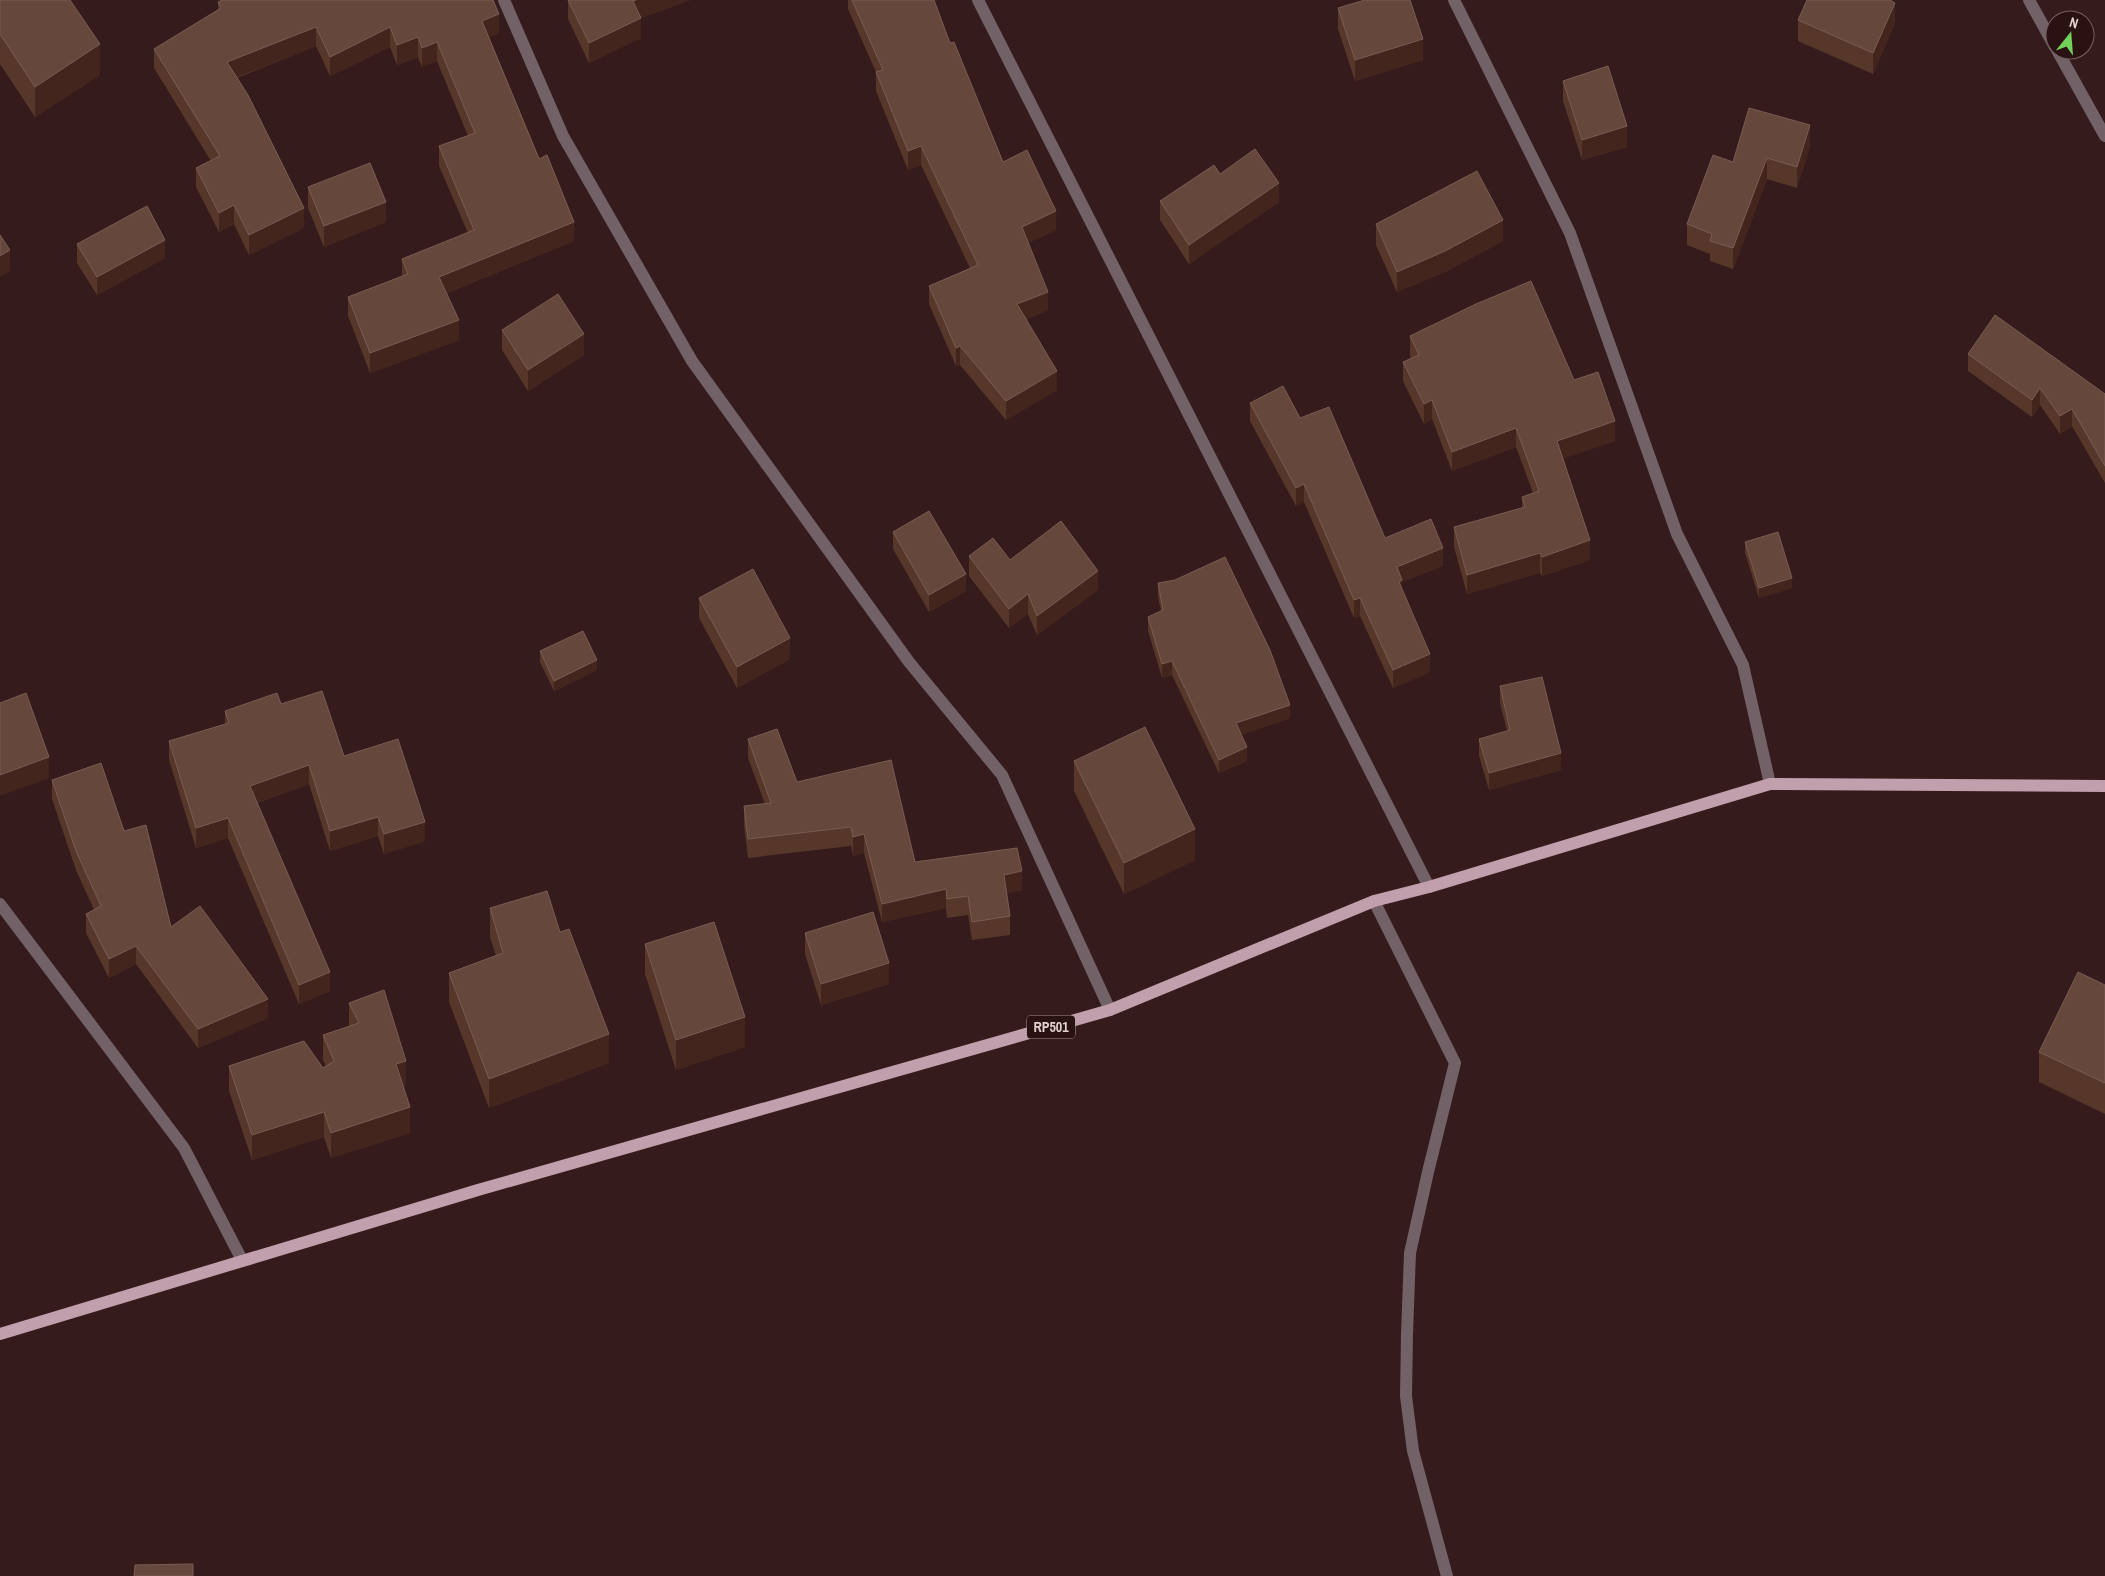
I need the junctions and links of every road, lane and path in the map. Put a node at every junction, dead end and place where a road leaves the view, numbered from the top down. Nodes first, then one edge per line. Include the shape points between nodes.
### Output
1 (504, 0) edge
2 (978, 0) edge
3 (1454, 0) edge
4 (2029, 0) edge
5 (2045, 29) edge
6 (2063, 60) edge
7 (2105, 136) edge
8 (1770, 784) junction
9 (2105, 786) edge
10 (1429, 887) junction
11 (1374, 901) junction
12 (0, 904) edge
13 (1110, 1010) junction
14 (242, 1260) junction
15 (0, 1334) edge
16 (1447, 1576) edge

1 - 13 street via 564,136 692,361 909,662 1002,775
2 - 10 street
3 - 8 street via 1570,233 1677,534 1743,665
4 - 5 street
6 - 7 street
8 - 9 main road, RP501
8 - 10 main road, RP501
10 - 11 main road, RP501
11 - 13 main road, RP501
11 - 16 street via 1455,1063 1410,1253 1406,1396 1413,1451
12 - 14 street via 184,1148
13 - 14 main road, RP501 via 660,1137
14 - 15 main road, RP501

